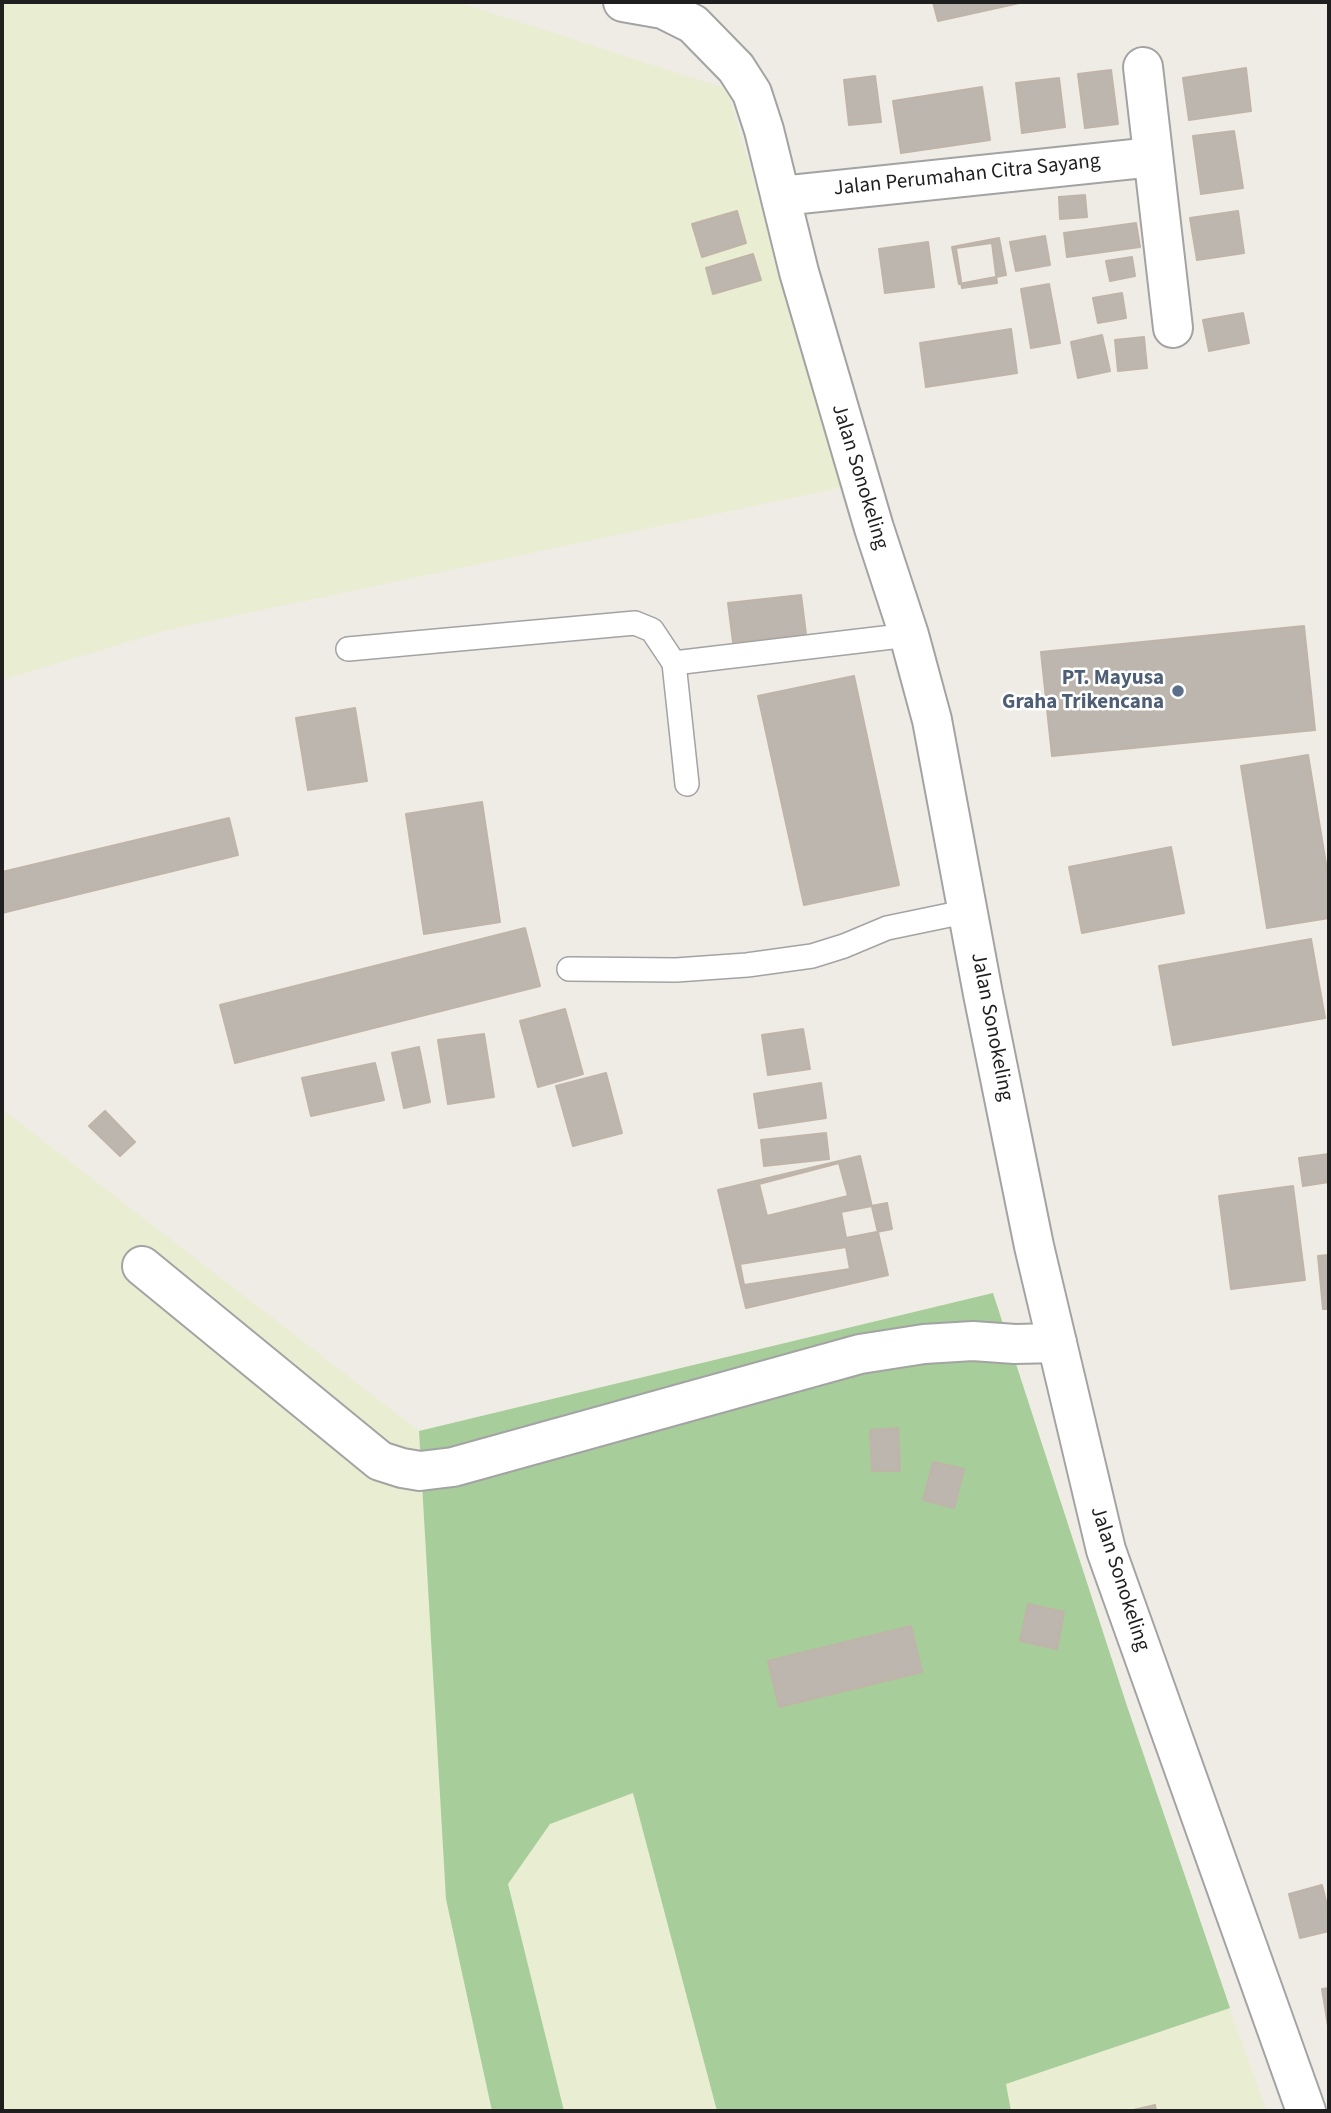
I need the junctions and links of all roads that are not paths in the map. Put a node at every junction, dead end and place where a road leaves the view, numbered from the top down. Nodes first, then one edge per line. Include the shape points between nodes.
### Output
1 (623, 2) edge
2 (1143, 67) dead end
3 (1153, 157) junction
4 (781, 196) junction
5 (1173, 328) dead end
6 (909, 635) junction
7 (348, 649) dead end
8 (674, 663) junction
9 (687, 783) dead end
10 (969, 911) junction
11 (569, 969) dead end
12 (142, 1265) dead end
13 (1057, 1343) junction
14 (1306, 2111) edge

1 - 4 street, Jalan Sonokeling via 663,9 693,24 736,68 752,93
2 - 3 street
3 - 4 street, Jalan Perumahan Citra Sayang
3 - 5 street
4 - 6 street, Jalan Sonokeling
6 - 8 lane
6 - 10 street, Jalan Sonokeling via 932,720
7 - 8 lane via 635,624 652,630
8 - 9 lane
10 - 11 lane via 887,928 799,958 676,970
10 - 13 street, Jalan Sonokeling via 1031,1233
12 - 13 street via 380,1461 420,1471 453,1467 860,1354 973,1341
13 - 14 street, Jalan Sonokeling via 1106,1550

